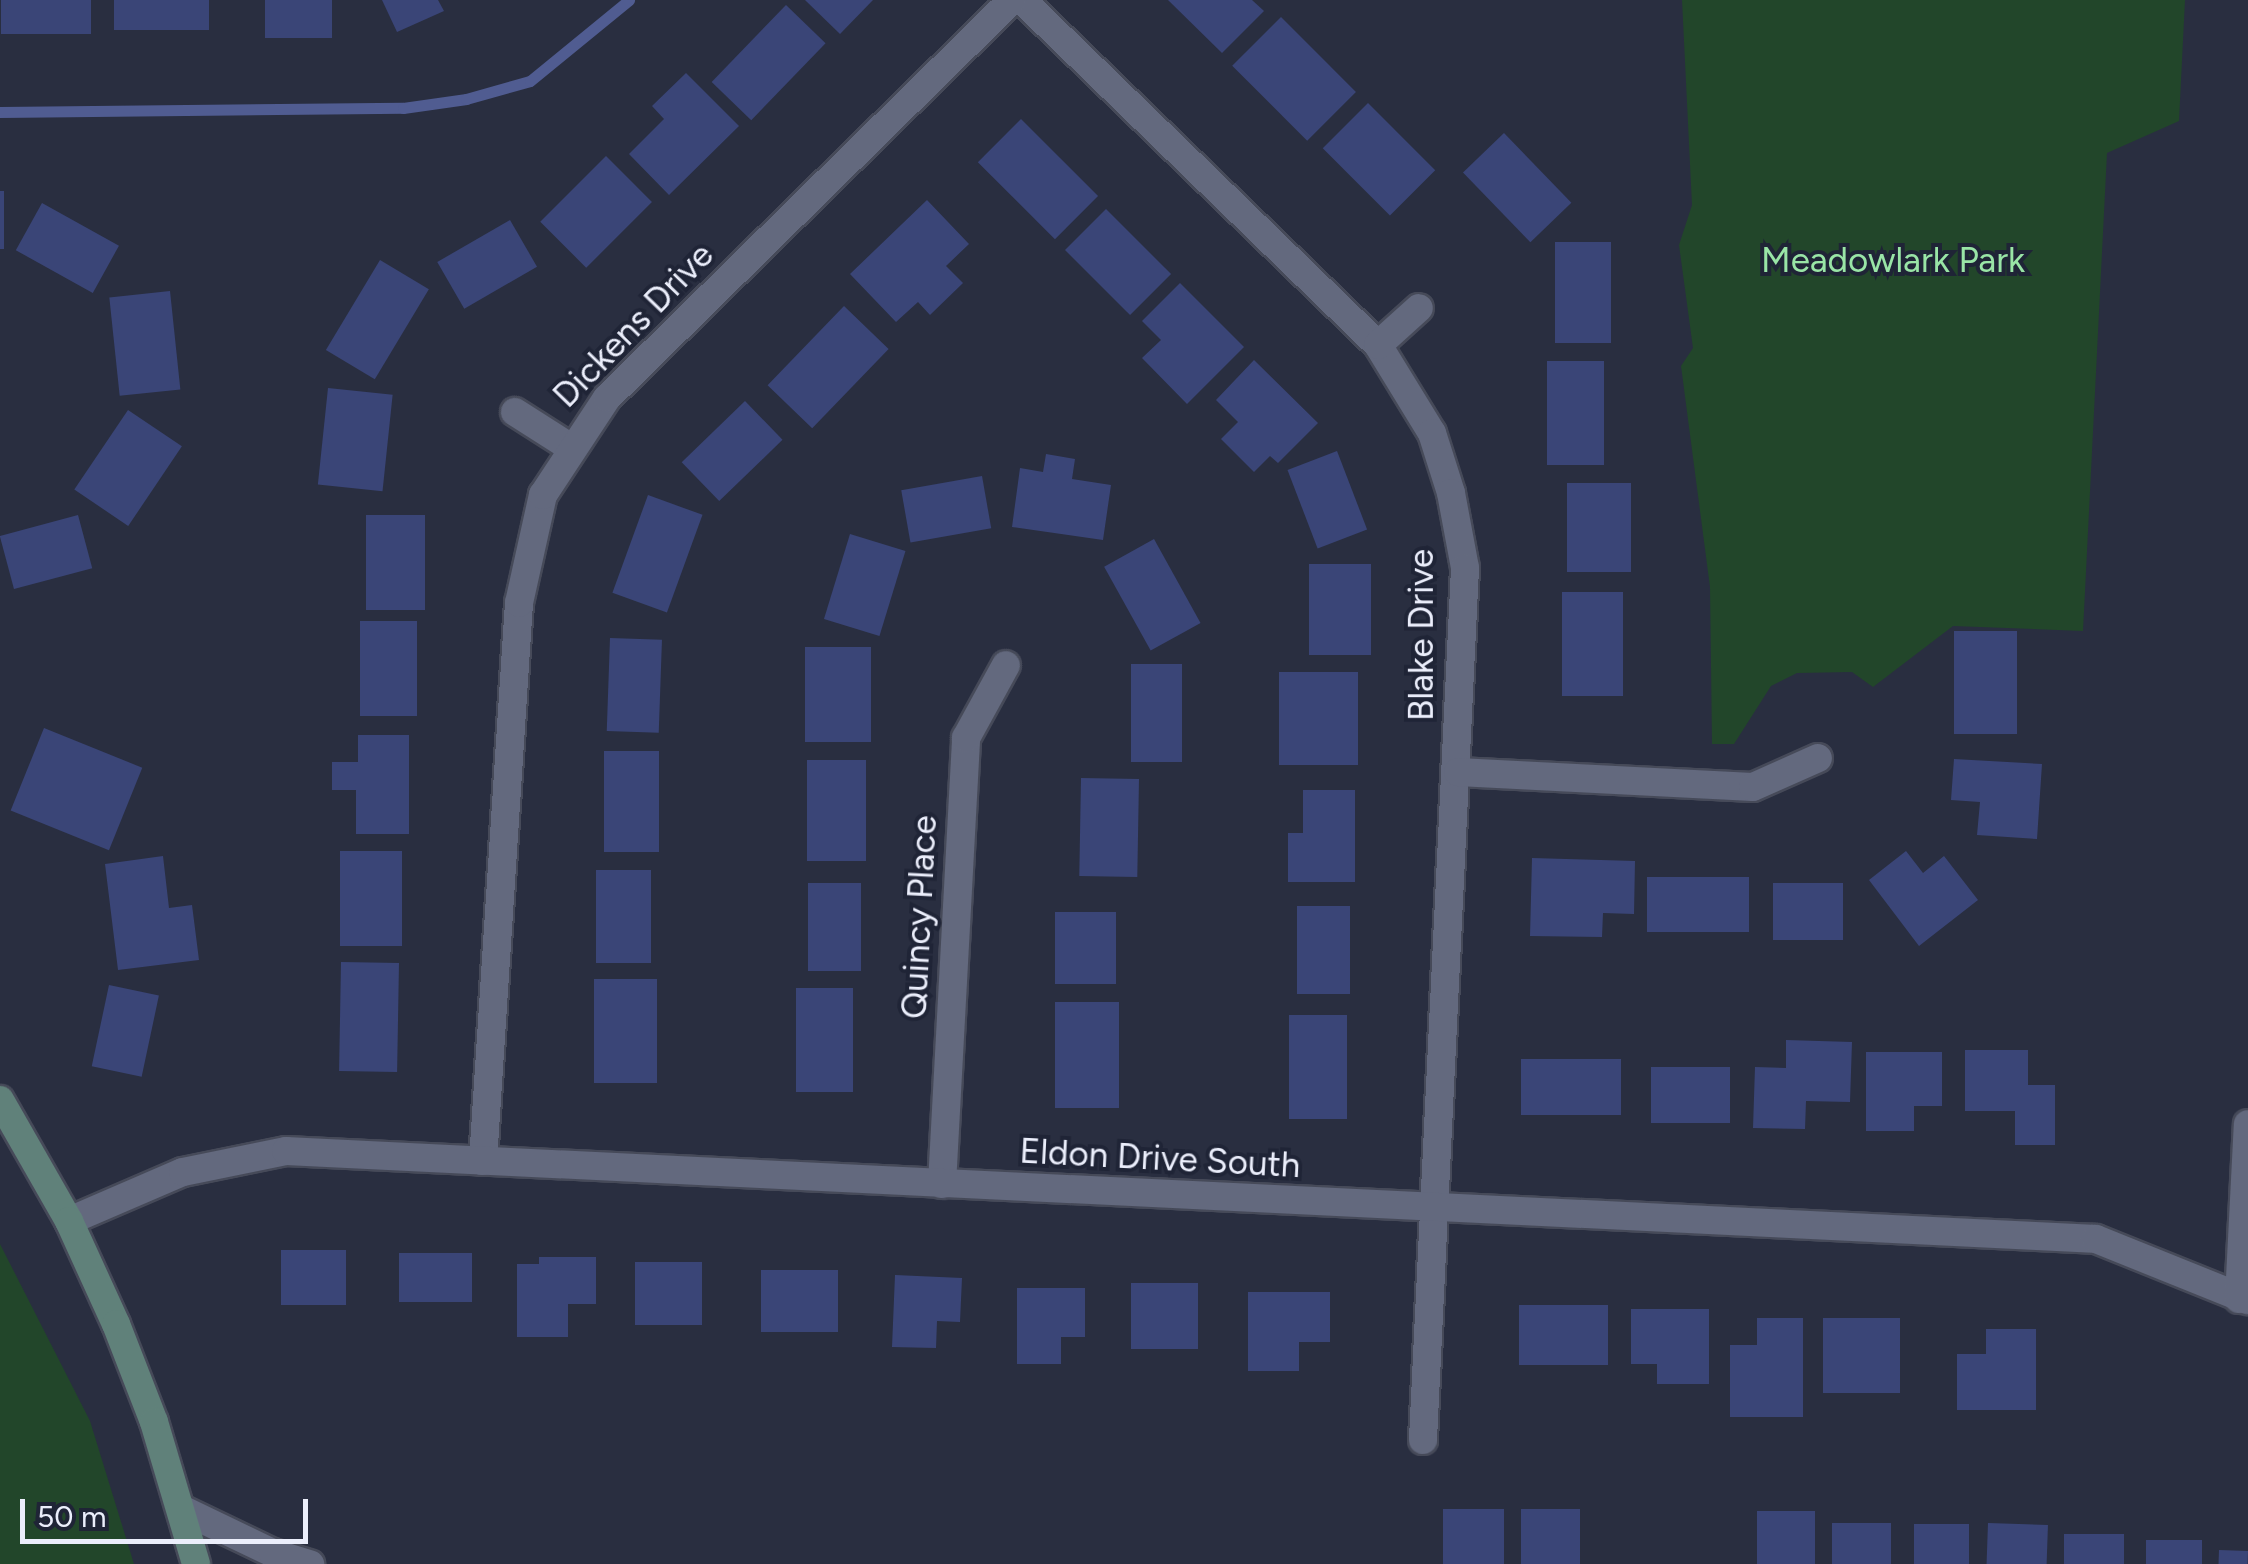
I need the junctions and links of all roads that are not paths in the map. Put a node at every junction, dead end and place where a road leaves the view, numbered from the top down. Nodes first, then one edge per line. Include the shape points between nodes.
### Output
1 (1012, 0) edge
2 (1022, 0) edge
3 (1419, 308) dead end
4 (1378, 345) junction
5 (515, 412) dead end
6 (570, 448) junction
7 (1006, 664) dead end
8 (1818, 758) dead end
9 (1458, 772) junction
10 (0, 1100) edge
11 (2248, 1124) edge
12 (483, 1161) junction
13 (942, 1184) junction
14 (1433, 1208) junction
15 (69, 1221) junction
16 (2244, 1300) edge
17 (1423, 1440) dead end
18 (181, 1509) junction
19 (196, 1564) edge
20 (310, 1564) edge

1 - 6 street, Dickens Drive via 607,398
2 - 4 street, Blake Drive
3 - 4 street
4 - 9 street, Blake Drive via 1432,433 1465,568
5 - 6 street
6 - 12 street, Dickens Drive via 543,495 519,603
7 - 13 street, Quincy Place via 966,738
8 - 9 street via 1753,787
9 - 14 street, Blake Drive
10 - 15 main road
11 - 16 street
12 - 13 street, Eldon Drive South
12 - 15 street, Eldon Drive South via 286,1150 235,1158 139,1189
13 - 14 street, Eldon Drive South
14 - 16 street, Eldon Drive South via 2096,1239
14 - 17 street, Blake Drive
15 - 18 main road via 116,1324
18 - 19 main road
18 - 20 street via 273,1554

